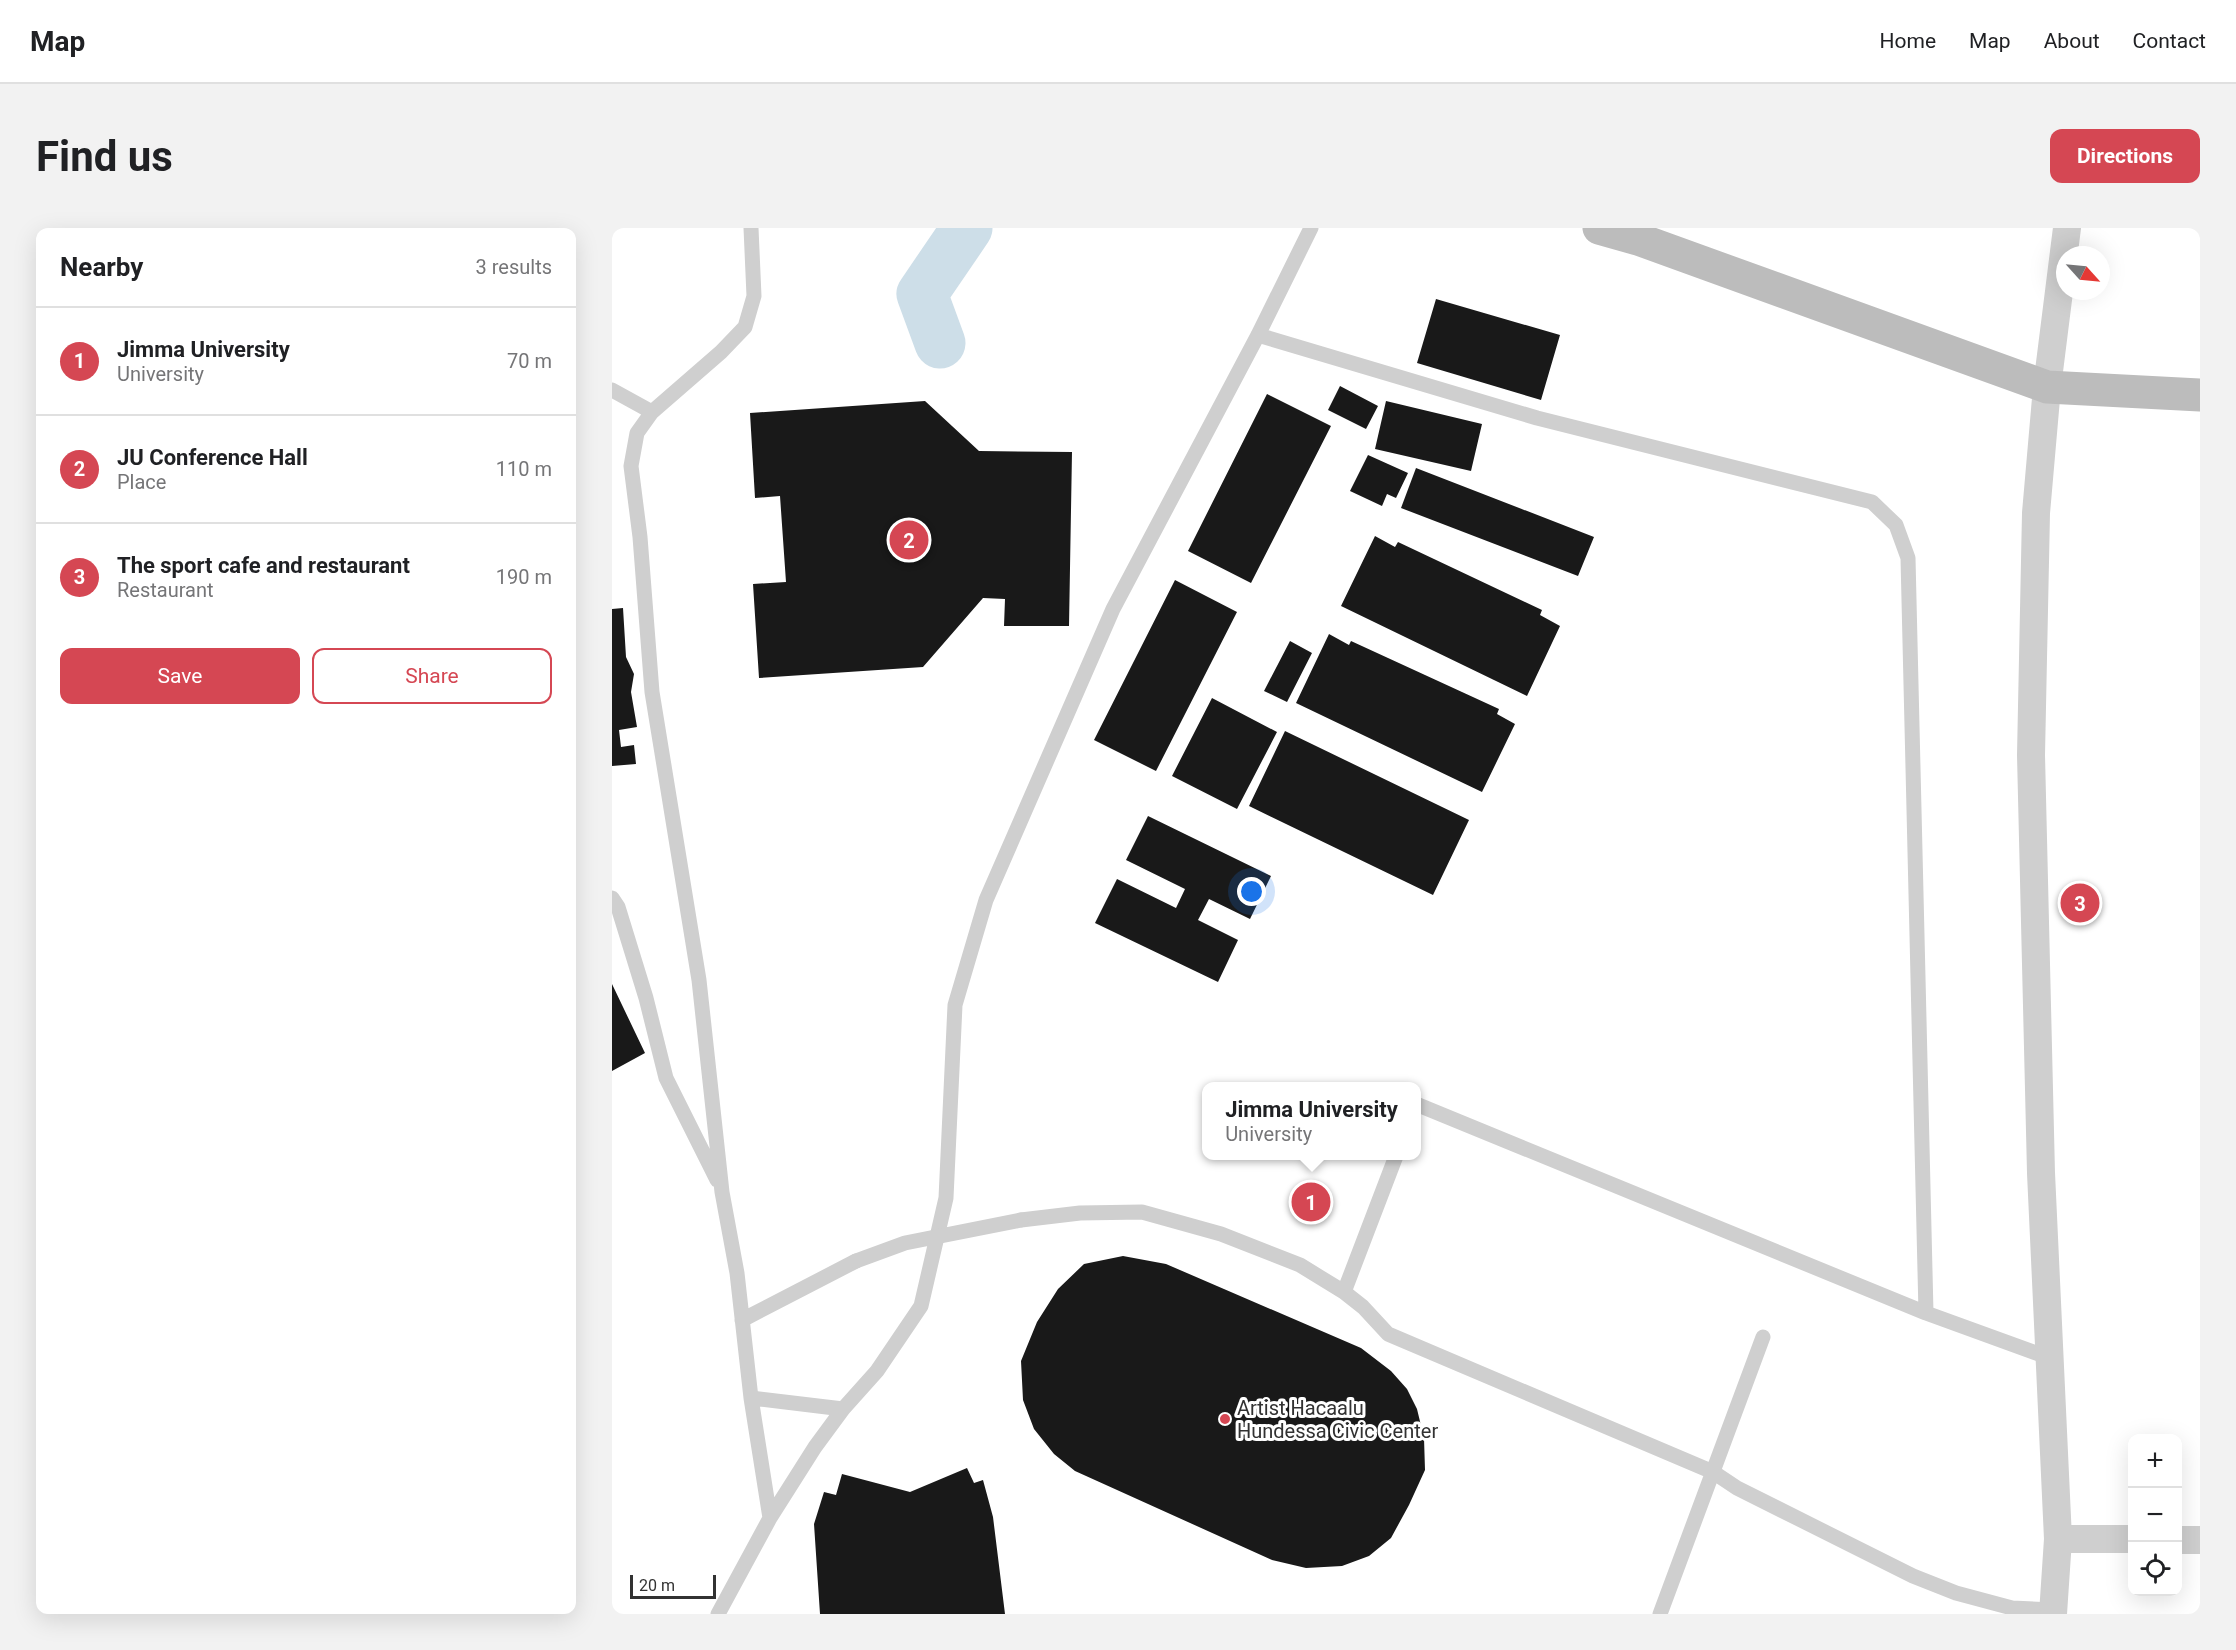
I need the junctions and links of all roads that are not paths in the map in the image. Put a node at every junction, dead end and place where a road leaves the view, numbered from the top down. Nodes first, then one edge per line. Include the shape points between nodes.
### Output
1 (751, 228) edge
2 (1311, 228) edge
3 (1599, 228) edge
4 (2067, 228) edge
5 (1639, 233) edge
6 (1258, 335) junction
7 (2048, 387) junction
8 (612, 390) edge
9 (2200, 395) edge
10 (652, 412) junction
11 (612, 898) edge
12 (1421, 1106) edge
13 (1394, 1160) edge
14 (722, 1192) junction
15 (1344, 1292) junction
16 (1926, 1313) junction
17 (742, 1320) junction
18 (1763, 1337) dead end
19 (2050, 1358) junction
20 (751, 1398) junction
21 (843, 1409) junction
22 (1713, 1472) junction
23 (770, 1518) junction
24 (2058, 1539) junction
25 (2128, 1539) edge
26 (2182, 1540) edge
27 (2200, 1540) edge
28 (2053, 1612) edge
29 (718, 1614) edge
30 (1660, 1614) edge

1 - 10 lane via 754,296 745,327
2 - 6 lane
3 - 5 street
4 - 7 street
5 - 7 street
6 - 16 lane via 1537,418 1872,502 1896,525 1908,558
6 - 21 lane via 1113,609 986,900 955,1005 946,1198 921,1306 877,1371
7 - 9 street
7 - 19 street via 2036,513 2031,755 2041,1173
8 - 10 lane
10 - 14 lane via 638,433 631,466 652,692 699,980
11 - 14 lane via 646,998 666,1078
12 - 16 lane
13 - 15 lane
14 - 17 lane
15 - 17 lane, bridge via 1300,1265 1221,1234 1142,1212 1080,1213 1021,1220 905,1244 856,1261
15 - 22 lane via 1388,1334
16 - 19 lane
17 - 20 lane
18 - 22 lane
19 - 24 street
20 - 21 lane
20 - 23 lane
21 - 23 lane
22 - 28 lane via 1737,1488 1914,1576 1956,1593 2012,1608
22 - 30 lane
23 - 29 lane
24 - 25 street
24 - 28 street
26 - 27 street

